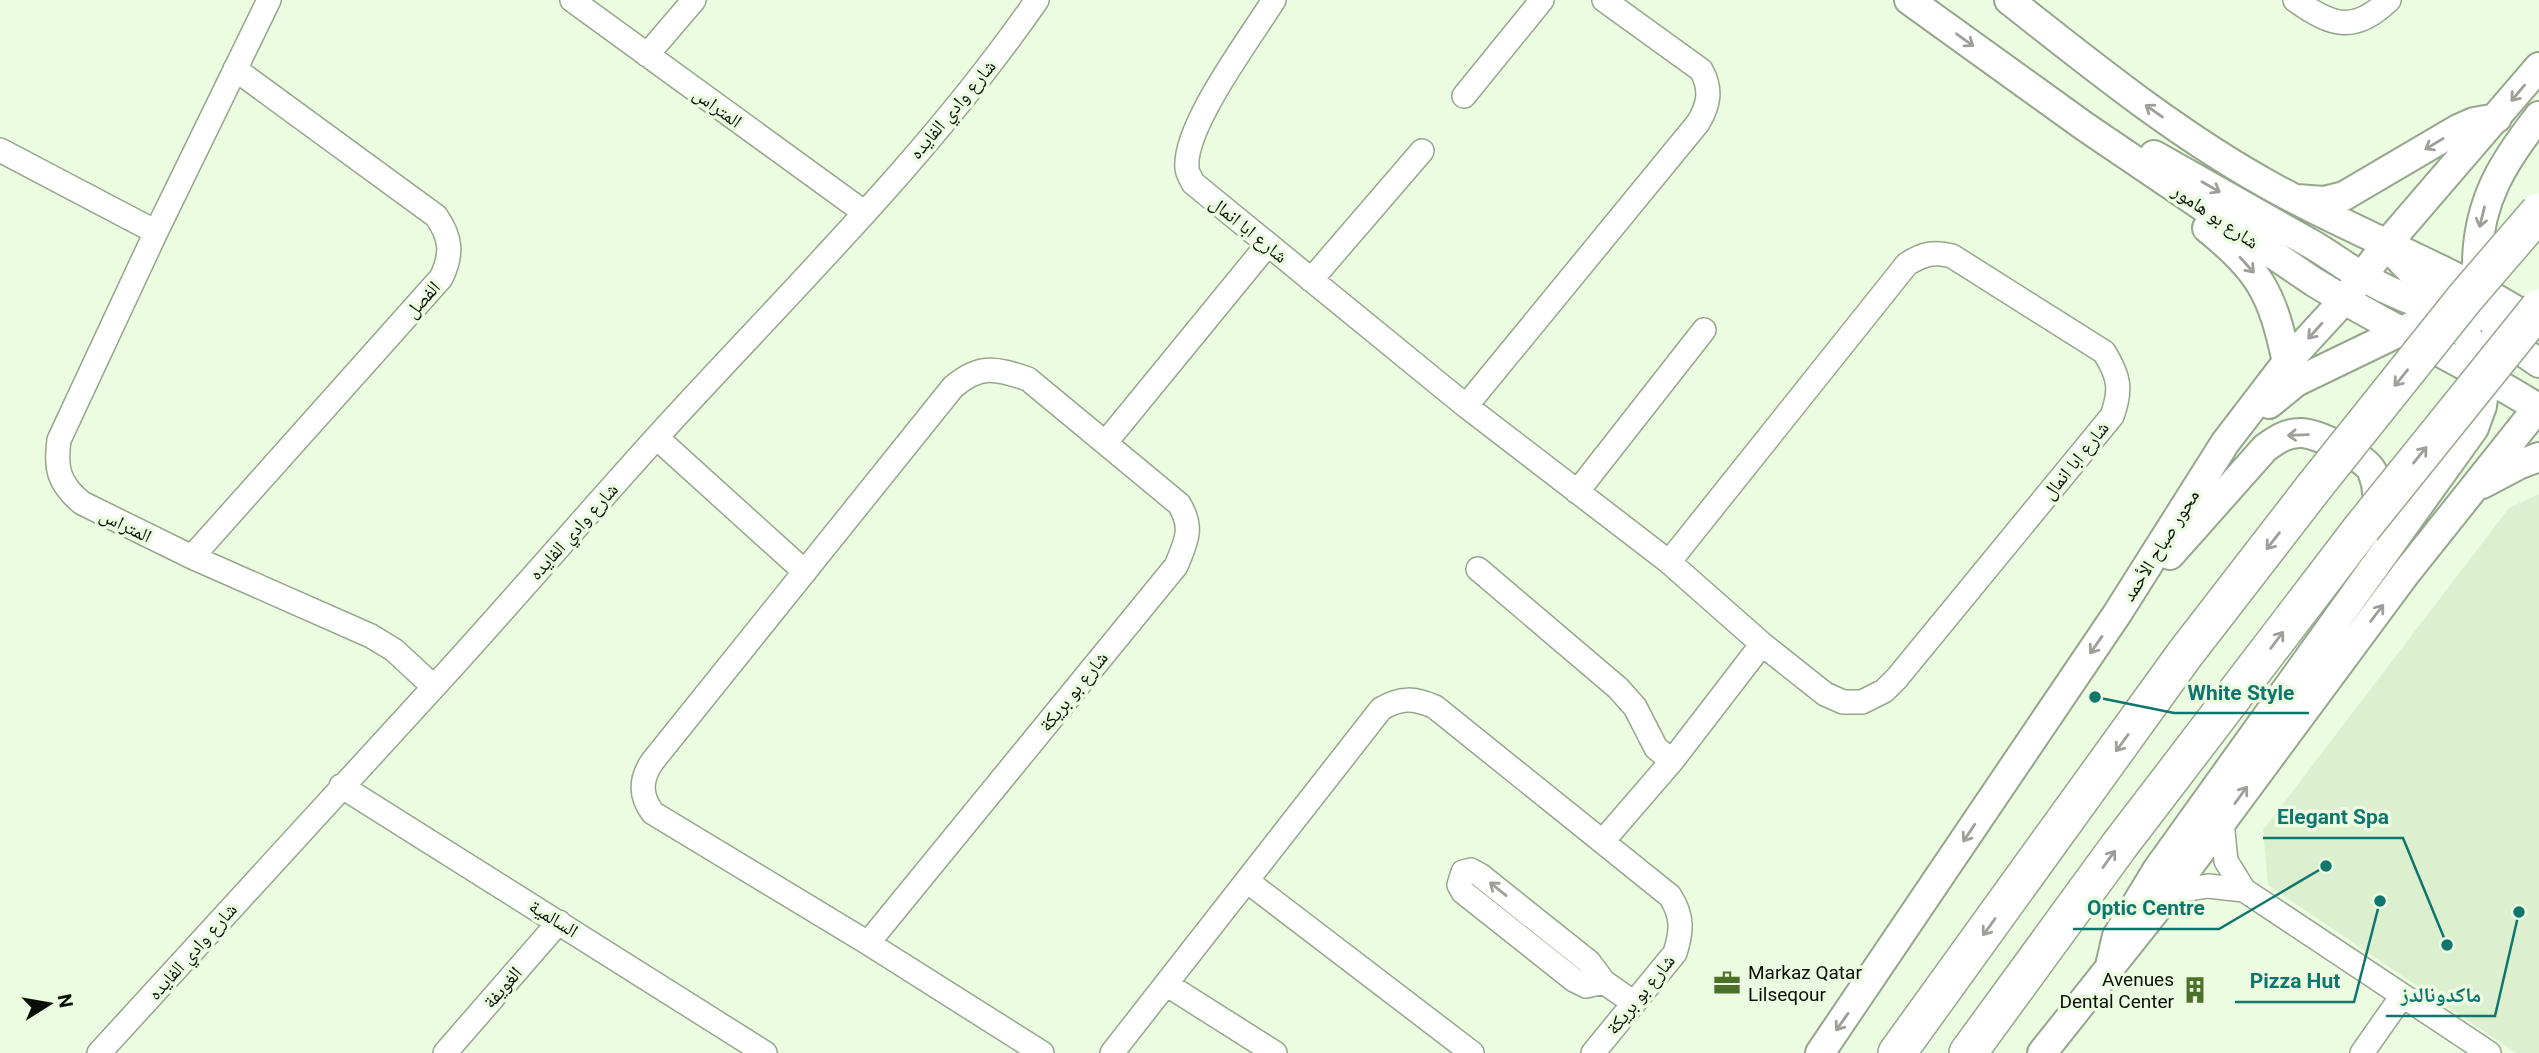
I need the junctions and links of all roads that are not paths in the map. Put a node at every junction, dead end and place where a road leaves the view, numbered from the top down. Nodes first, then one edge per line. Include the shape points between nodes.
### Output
1 (269, 0) edge
2 (572, 0) edge
3 (694, 0) edge
4 (1037, 0) edge
5 (1274, 0) edge
6 (1542, 0) edge
7 (1604, 0) edge
8 (1909, 0) edge
9 (2009, 0) edge
10 (2295, 0) edge
11 (2389, 0) edge
12 (647, 55) junction
13 (2539, 67) edge
14 (236, 69) junction
15 (1464, 96) dead end
16 (2539, 116) edge
17 (2497, 118) junction
18 (2084, 126) junction
19 (0, 150) edge
20 (1422, 151) dead end
21 (2294, 199) junction
22 (2539, 212) edge
23 (865, 213) junction
24 (156, 232) junction
25 (1268, 244) junction
26 (2386, 245) junction
27 (2362, 276) junction
28 (1311, 280) junction
29 (2476, 287) junction
30 (2344, 300) junction
31 (2454, 316) junction
32 (2536, 316) edge
33 (2486, 323) junction
34 (1704, 330) dead end
35 (2402, 331) junction
36 (2287, 362) junction
37 (2539, 363) edge
38 (2486, 375) junction
39 (1466, 406) junction
40 (2539, 407) edge
41 (657, 438) junction
42 (1106, 442) junction
43 (2225, 443) junction
44 (2539, 457) edge
45 (1577, 492) junction
46 (2468, 493) junction
47 (192, 556) junction
48 (1669, 562) junction
49 (1478, 569) dead end
50 (805, 572) junction
51 (2369, 575) junction
52 (2117, 614) junction
53 (1762, 644) junction
54 (434, 687) junction
55 (1672, 761) junction
56 (341, 786) junction
57 (2222, 822) junction
58 (1602, 841) junction
59 (1247, 881) junction
60 (2244, 890) junction
61 (2170, 892) junction
62 (1535, 919) junction
63 (559, 922) junction
64 (1521, 938) junction
65 (867, 943) junction
66 (2110, 966) junction
67 (1604, 982) junction
68 (1166, 984) junction
69 (2402, 996) junction
70 (1634, 1003) junction
71 (99, 1053) edge
72 (445, 1053) edge
73 (765, 1053) edge
74 (1042, 1053) edge
75 (1112, 1053) edge
76 (1275, 1053) edge
77 (1472, 1053) edge
78 (1593, 1053) edge
79 (1821, 1053) edge
80 (1897, 1053) edge
81 (1968, 1053) edge
82 (2042, 1053) edge
83 (2362, 1053) edge
84 (2489, 1053) edge

1 - 14 street, المتراس
2 - 12 street, المتراس
3 - 12 street
4 - 23 street, شارع وادي الفايده via 945,121
5 - 25 street, شارع ابا انمال via 1198,121 1187,170 1193,183
6 - 15 street
7 - 39 street via 1701,70 1708,81 1707,109
8 -> 18 street, شارع بو هامور
21 -> 9 street via 2195,140 2116,85
10 - 11 street via 2319,17 2339,23 2358,22
12 - 23 street, المتراس
13 -> 17 street, محور صباح الأحمد
14 - 24 street, المتراس
14 - 47 street, الفصل via 436,216 450,247 441,278
16 -> 29 street via 2485,203 2478,231
17 -> 21 street via 2458,129 2344,197
17 - 26 street, محور صباح الأحمد
18 -> 27 street via 2137,146
18 - 30 street, شارع بو هامور
18 -> 36 street via 2251,268 2271,302
19 - 24 street
20 - 28 street
21 - 26 street
22 -> 80 highway, bridge via 2465,298 2185,654
23 - 41 street, شارع وادي الفايده
24 - 47 street, المتراس via 59,440 57,457 68,492 82,503
25 - 28 street, شارع ابا انمال
25 - 42 street
26 - 27 street, محور صباح الأحمد
26 - 29 street
26 - 31 street
27 - 30 street, محور صباح الأحمد
27 - 31 street
28 - 39 street, شارع ابا انمال
29 - 32 street
29 - 33 street
30 - 35 street, شارع بو هامور
30 -> 36 street, محور صباح الأحمد
31 - 33 street
31 - 35 street via 2427,319
31 - 38 street
32 - 33 street
81 -> 32 highway, bridge via 2362,528
33 - 37 street
33 - 40 street via 2500,365
34 - 45 street
35 - 38 street, شارع بو هامور
35 - 43 street via 2296,382
36 - 43 street, محور صباح الأحمد
38 - 40 street, شارع بو هامور
38 - 51 street via 2474,428
39 - 45 street, شارع ابا انمال
40 - 46 street
41 - 50 street
41 - 54 street, شارع وادي الفايده
42 - 50 street, شارع بو بريكة via 1028,379 996,370 969,373
42 - 65 street, شارع بو بريكة via 1179,504 1187,517 1188,532 1176,566
43 - 52 street, محور صباح الأحمد
44 - 46 street
45 - 48 street, شارع ابا انمال
57 -> 46 street
47 - 54 street, المتراس via 371,636 394,650
48 - 53 street, شارع ابا انمال
48 - 53 street, شارع ابا انمال via 1907,264 1919,257 1941,252 1952,256 2104,352 2119,385 2112,416 1884,691 1862,702 1843,702 1825,694
49 - 55 street via 1618,688 1635,707 1656,748
50 - 65 street, شارع بو بريكة via 644,774 644,802 653,813
51 -> 52 street via 2379,494 2371,469 2319,436 2301,432 2282,436 2265,447
51 - 66 street via 2157,870 2117,936
52 -> 79 street, محور صباح الأحمد
53 - 55 street
54 - 56 street, شارع وادي الفايده
55 - 58 street
56 - 63 street, السالمية
56 - 71 street, شارع وادي الفايده
57 - 60 street via 2226,861
57 - 61 street
58 - 59 street, شارع بو بريكة via 1435,707 1409,699 1381,709
58 - 70 street, شارع بو بريكة via 1670,896 1681,920 1675,953
59 - 68 street, شارع بو بريكة
59 - 77 street
60 - 61 street via 2208,886
60 - 69 street
61 - 66 street
62 - 64 street
62 -> 64 street via 1479,875 1463,872 1459,885 1463,892
62 - 67 street via 1589,962
63 - 72 street, الغويفة
63 - 73 street, السالمية
64 - 67 street via 1574,980 1586,986
65 - 74 street, شارع بو بريكة
66 - 82 street
67 - 70 street
68 - 75 street, شارع بو بريكة
68 - 76 street
69 - 83 street
69 - 84 street
70 - 78 street, شارع بو بريكة

